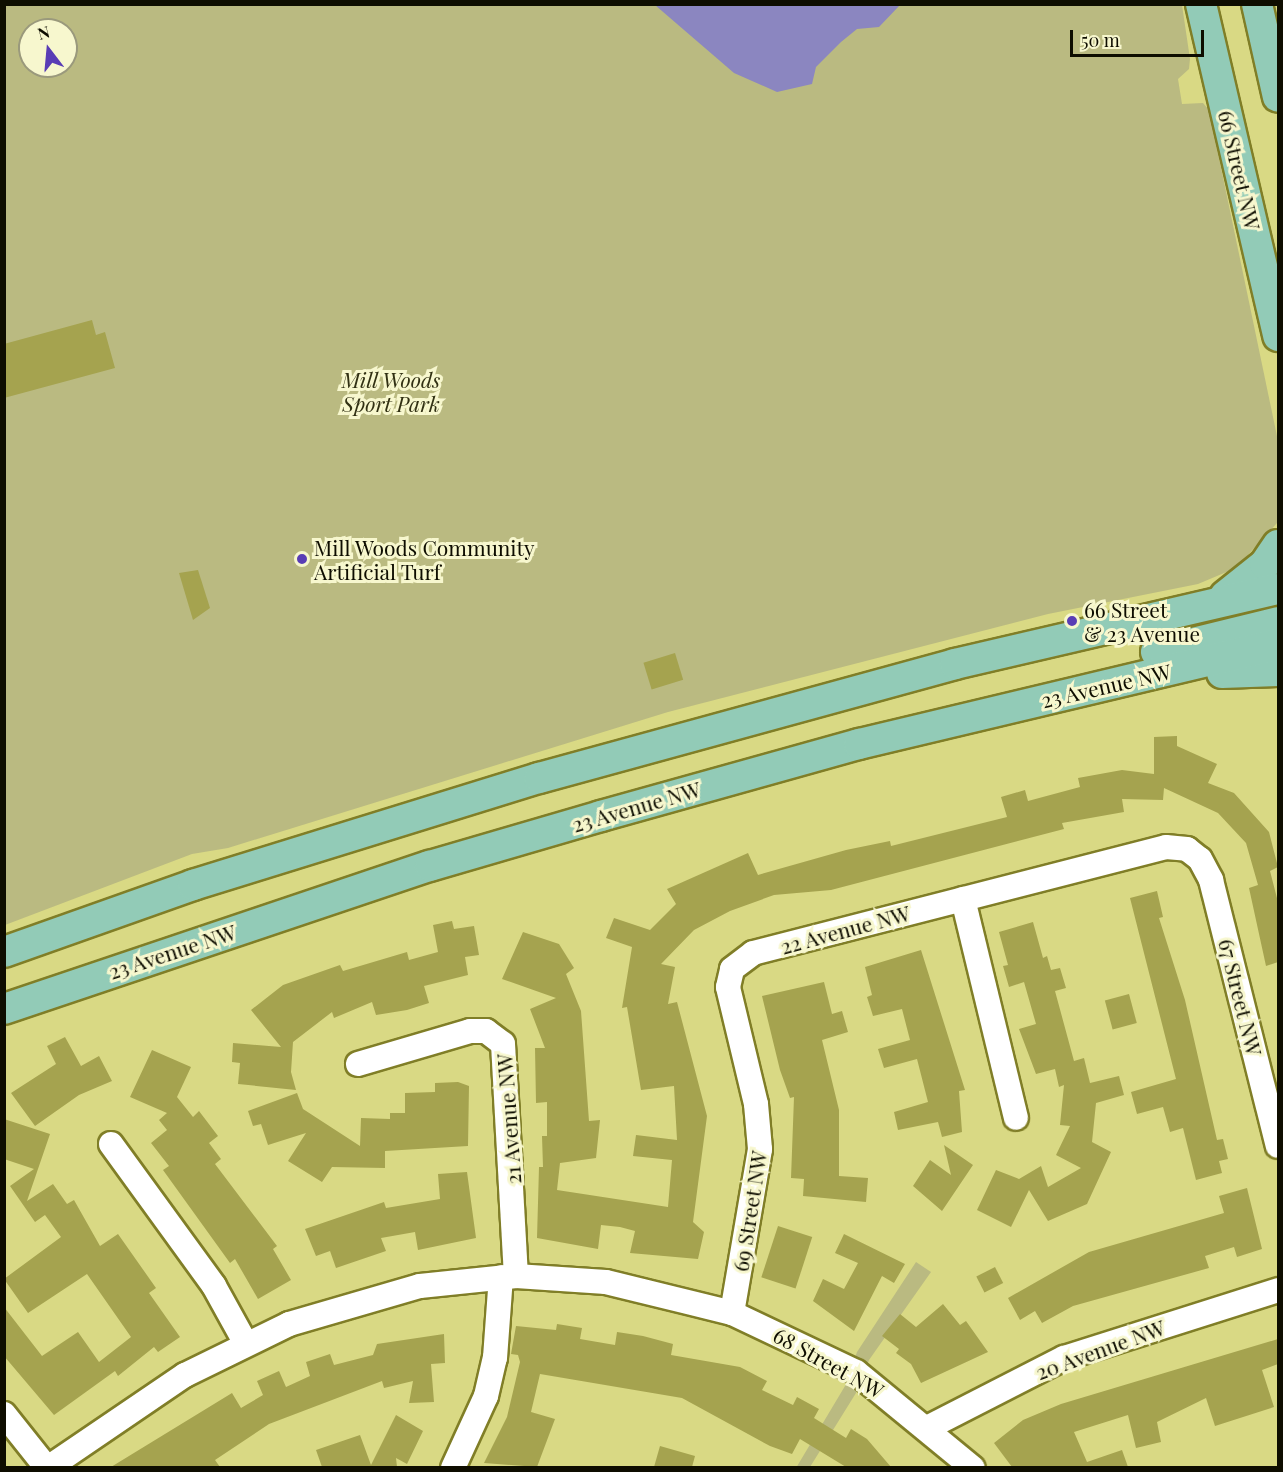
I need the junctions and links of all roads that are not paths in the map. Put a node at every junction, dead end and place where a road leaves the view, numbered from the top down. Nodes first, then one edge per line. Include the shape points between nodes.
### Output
1 (1201, 4) edge
2 (1257, 4) edge
3 (1278, 98) edge
4 (1277, 324) edge
5 (1278, 545) edge
6 (1278, 589) edge
7 (1206, 605) junction
8 (1278, 622) edge
9 (1278, 644) edge
10 (1278, 671) edge
11 (1142, 677) junction
12 (1009, 709) junction
13 (1194, 853) joint
14 (963, 899) junction
15 (4, 952) edge
16 (732, 969) joint
17 (4, 1008) edge
18 (358, 1064) dead end
19 (1016, 1118) dead end
20 (111, 1144) dead end
21 (1278, 1146) edge
22 (509, 1277) junction
23 (1278, 1290) edge
24 (732, 1313) junction
25 (246, 1344) junction
26 (4, 1414) edge
27 (929, 1427) junction
28 (48, 1467) edge
29 (453, 1467) edge
30 (974, 1467) edge

1 - 4 main road, 66 Street NW
2 - 3 main road
5 - 7 main road via 1243,585
6 - 7 main road
7 - 15 main road via 944,667 539,778 193,885
8 - 12 main road via 1081,673
9 - 11 main road, 23 Avenue NW
10 - 11 main road
11 - 12 main road, 23 Avenue NW
12 - 17 main road, 23 Avenue NW via 859,744 430,866
13 - 14 street, 22 Avenue NW via 1166,847
13 - 21 street, 67 Street NW via 1211,880
14 - 16 street, 22 Avenue NW via 753,953
14 - 19 street
16 - 24 street, 69 Street NW via 729,998 756,1104 760,1149
18 - 22 street, 21 Avenue NW via 470,1031 486,1031 503,1044
20 - 25 street via 214,1286
22 - 24 street via 606,1282
22 - 25 street via 376,1296
22 - 29 street, 21 Avenue NW via 486,1396
23 - 27 street, 20 Avenue NW via 1064,1358
24 - 27 street, 68 Street NW via 856,1372
25 - 28 street via 161,1389
26 - 28 street
27 - 30 street, 68 Street NW

